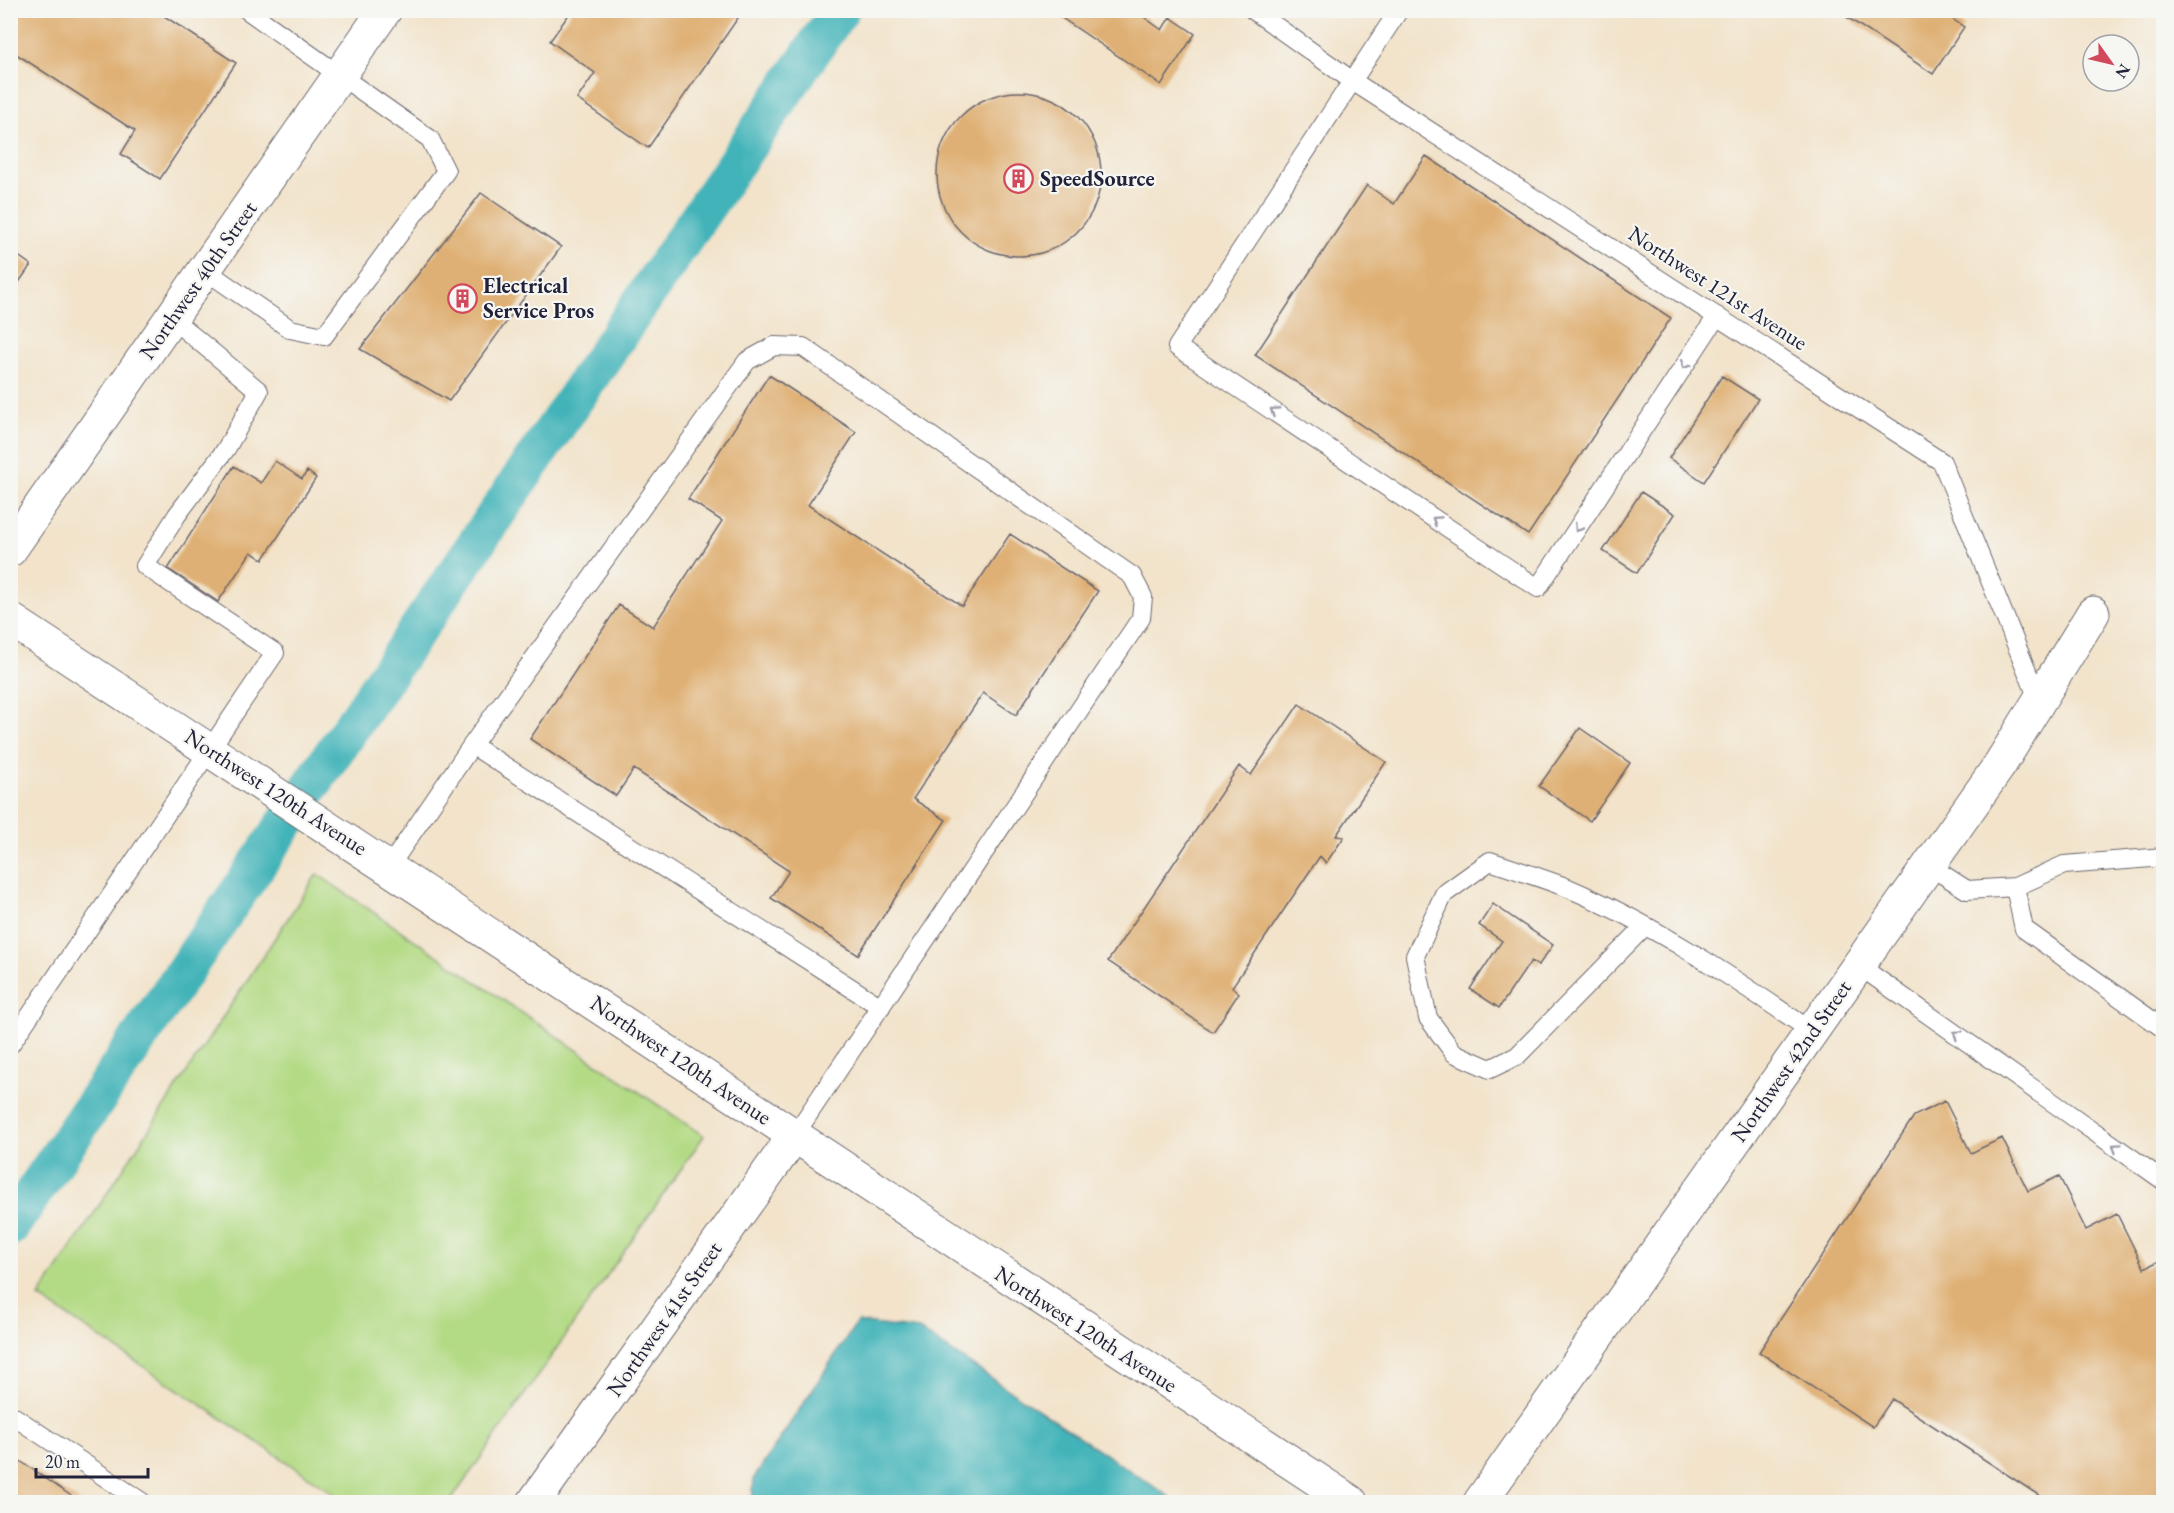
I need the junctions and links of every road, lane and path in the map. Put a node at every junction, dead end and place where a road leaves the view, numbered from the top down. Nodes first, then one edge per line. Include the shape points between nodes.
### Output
1 (247, 10) edge
2 (385, 10) edge
3 (1253, 10) edge
4 (1399, 10) edge
5 (341, 74) junction
6 (1354, 82) junction
7 (205, 270) junction
8 (1717, 316) junction
9 (171, 318) junction
10 (10, 549) edge
11 (2093, 613) dead end
12 (10, 619) edge
13 (2039, 701) junction
14 (472, 745) junction
15 (212, 750) junction
16 (2163, 857) edge
17 (1928, 865) junction
18 (389, 867) junction
19 (2015, 888) junction
20 (1644, 927) junction
21 (1858, 965) junction
22 (881, 1007) junction
23 (2163, 1029) edge
24 (1811, 1031) junction
25 (10, 1045) edge
26 (794, 1136) junction
27 (2163, 1181) edge
28 (10, 1414) edge
29 (142, 1503) edge
30 (534, 1503) edge
31 (1352, 1503) edge
32 (1480, 1503) edge

1 - 5 lane
2 - 5 street, Northwest 40th Street
3 - 6 lane, Northwest 121st Avenue
4 - 6 lane
5 - 7 street, Northwest 40th Street
5 - 7 lane via 430,138 446,171 324,336 290,328
6 - 8 lane, Northwest 121st Avenue
8 -> 6 lane via 1538,588 1177,347
7 - 9 street, Northwest 40th Street
8 - 13 lane, Northwest 121st Avenue via 1942,462
9 - 10 street, Northwest 40th Street
9 - 15 lane via 259,391 226,449 145,566 275,653
11 - 13 street, Northwest 42nd Street
12 - 15 street, Northwest 120th Avenue
13 - 17 street, Northwest 42nd Street via 1999,766
14 - 18 lane
14 - 22 lane
14 - 22 lane via 747,361 774,346 803,347 1132,576 1143,597 1141,618
15 - 18 street, Northwest 120th Avenue
15 - 25 lane
16 - 19 lane via 2064,865
17 - 19 lane via 1967,890
17 - 21 street, Northwest 42nd Street
18 - 26 street, Northwest 120th Avenue
19 - 23 lane via 2024,929
20 - 20 lane via 1568,889 1490,861 1444,894 1415,956 1428,1018 1454,1053 1490,1069 1518,1056
20 - 24 lane via 1729,975
21 - 24 street, Northwest 42nd Street
27 -> 21 lane
22 - 26 lane
24 - 32 street, Northwest 42nd Street
26 - 30 street, Northwest 41st Street
26 - 31 street, Northwest 120th Avenue
28 - 29 lane

